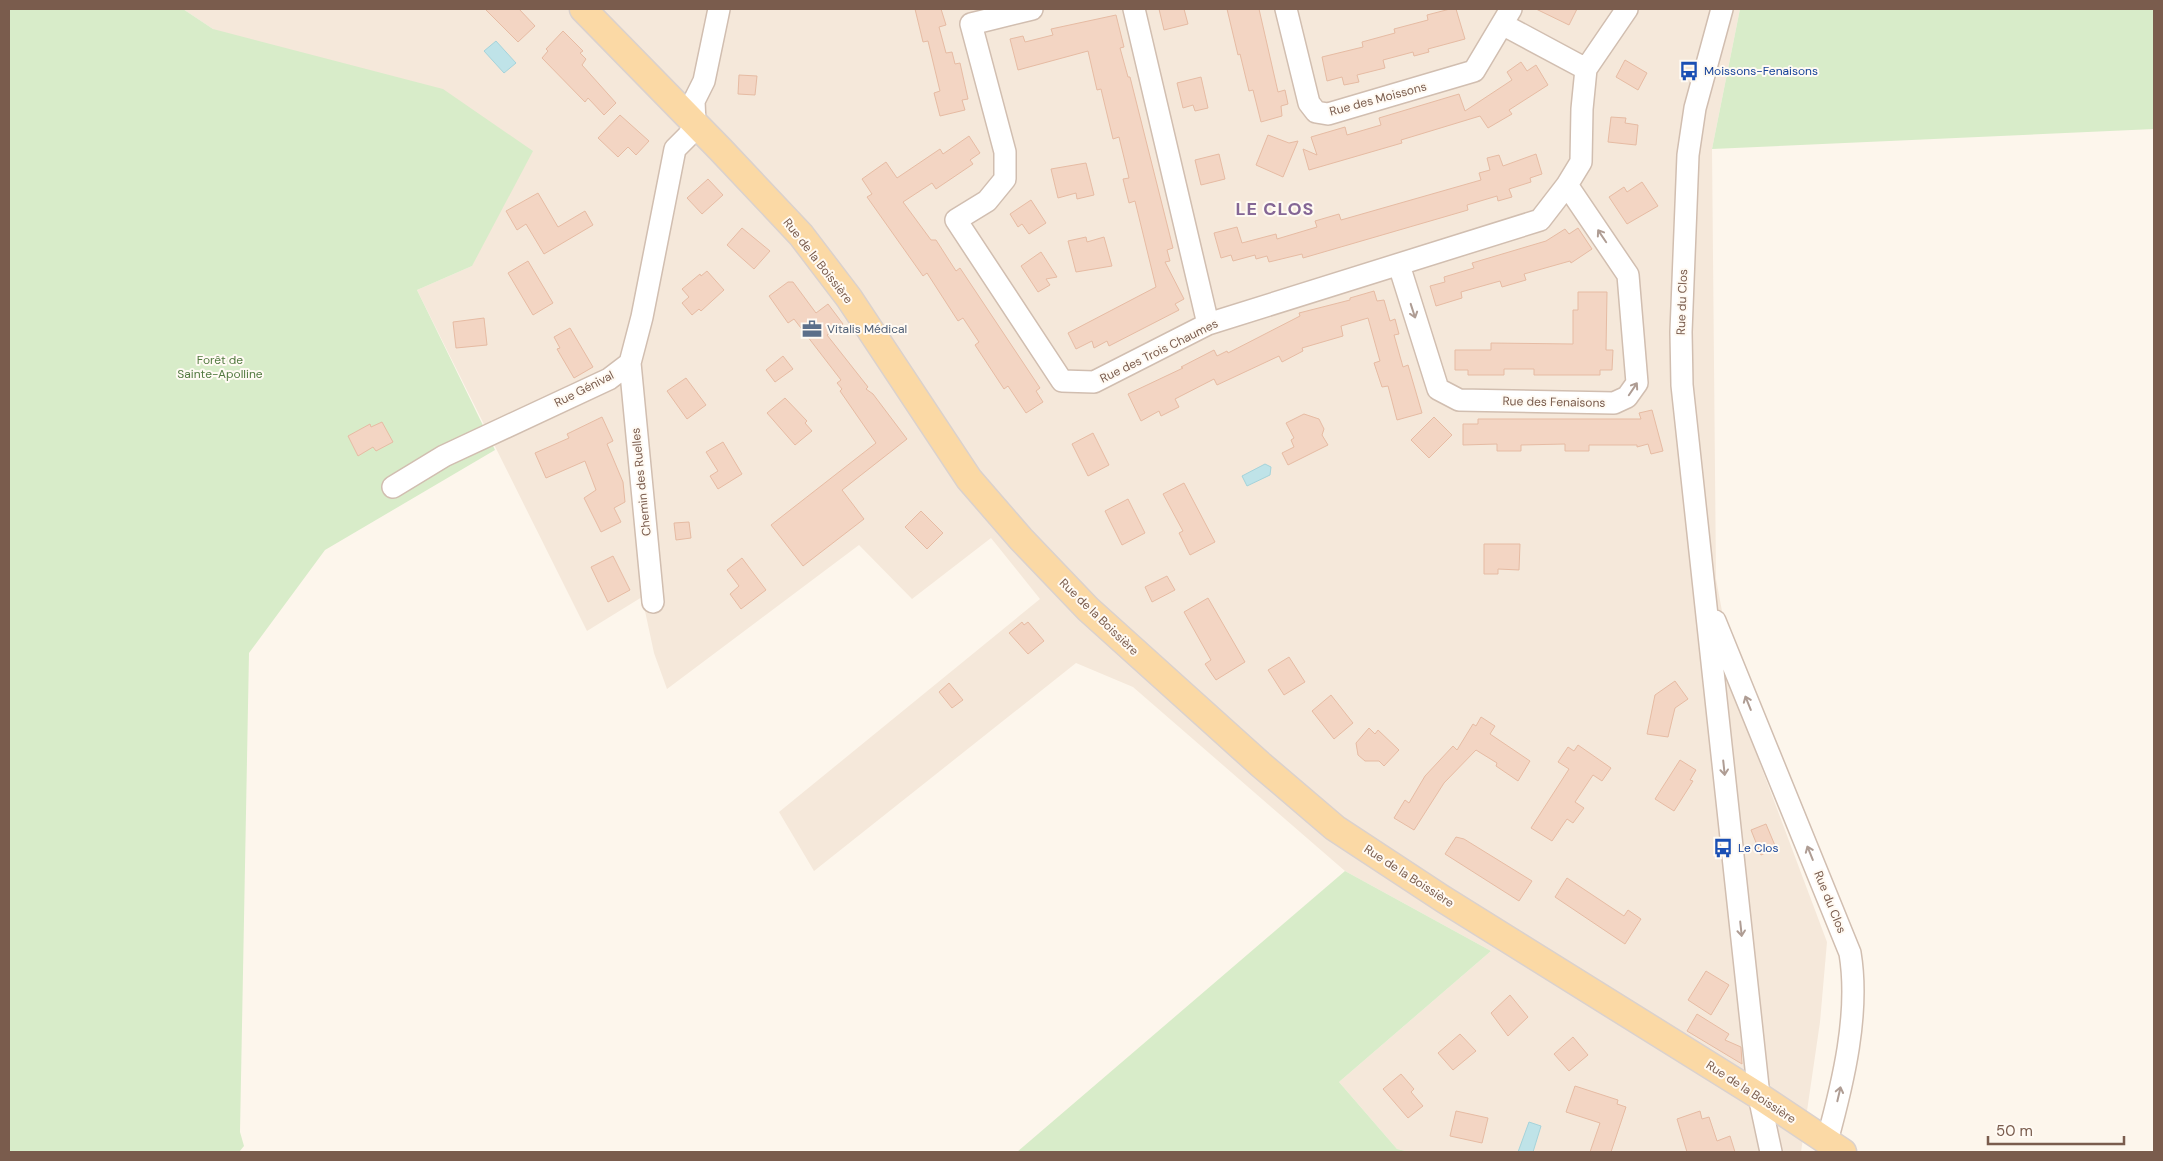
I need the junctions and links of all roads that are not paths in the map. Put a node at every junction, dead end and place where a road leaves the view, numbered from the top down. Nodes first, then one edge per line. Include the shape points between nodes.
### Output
1 (583, 9) edge
2 (593, 9) edge
3 (719, 9) edge
4 (1032, 9) edge
5 (1134, 9) edge
6 (1286, 9) edge
7 (1627, 9) edge
8 (1722, 9) edge
9 (969, 16) edge
10 (1507, 16) edge
11 (1586, 69) junction
12 (695, 112) junction
13 (1568, 185) junction
14 (1398, 264) junction
15 (1208, 324) junction
16 (630, 363) junction
17 (393, 487) dead end
18 (1706, 598) junction
19 (653, 602) dead end
20 (1737, 675) junction
21 (1714, 678) junction
22 (1759, 1096) junction
23 (1835, 1147) edge
24 (1771, 1152) edge

1 - 12 main road, Rue de la Boissière
2 - 12 main road, Rue de la Boissière via 668,75
3 - 12 street
4 - 9 street, Rue des Trois Chaumes
5 - 15 street
6 - 10 street, Rue des Moissons via 1309,103 1316,112 1328,114 1474,72
7 - 11 street, Rue des Trois Chaumes
8 - 18 street, Rue du Clos via 1695,108 1688,155 1681,332 1682,385
9 - 15 street, Rue des Trois Chaumes via 1004,152 1005,179 987,201 956,220 1062,381 1094,382
10 - 11 street
11 - 13 street, Rue des Trois Chaumes via 1582,162
12 - 16 street via 688,136 675,149
12 - 22 main road, Rue de la Boissière via 830,247 1021,539 1088,609 1335,828
13 - 14 street, Rue des Trois Chaumes via 1540,220
14 -> 13 street, Rue des Fenaisons via 1438,389 1459,400 1614,403 1627,396 1637,383 1628,275
14 - 15 street, Rue des Trois Chaumes
16 - 17 street, Rue Génival via 609,379 444,456
16 - 19 street, Chemin des Ruelles
18 - 20 street, Rue du Clos
18 - 21 street, Rue du Clos
20 - 21 street via 1724,672
23 -> 20 street, Rue du Clos via 1854,978 1850,953
21 -> 22 street, Rue du Clos
22 - 23 main road, Rue de la Boissière
22 - 24 street, Rue du Clos

